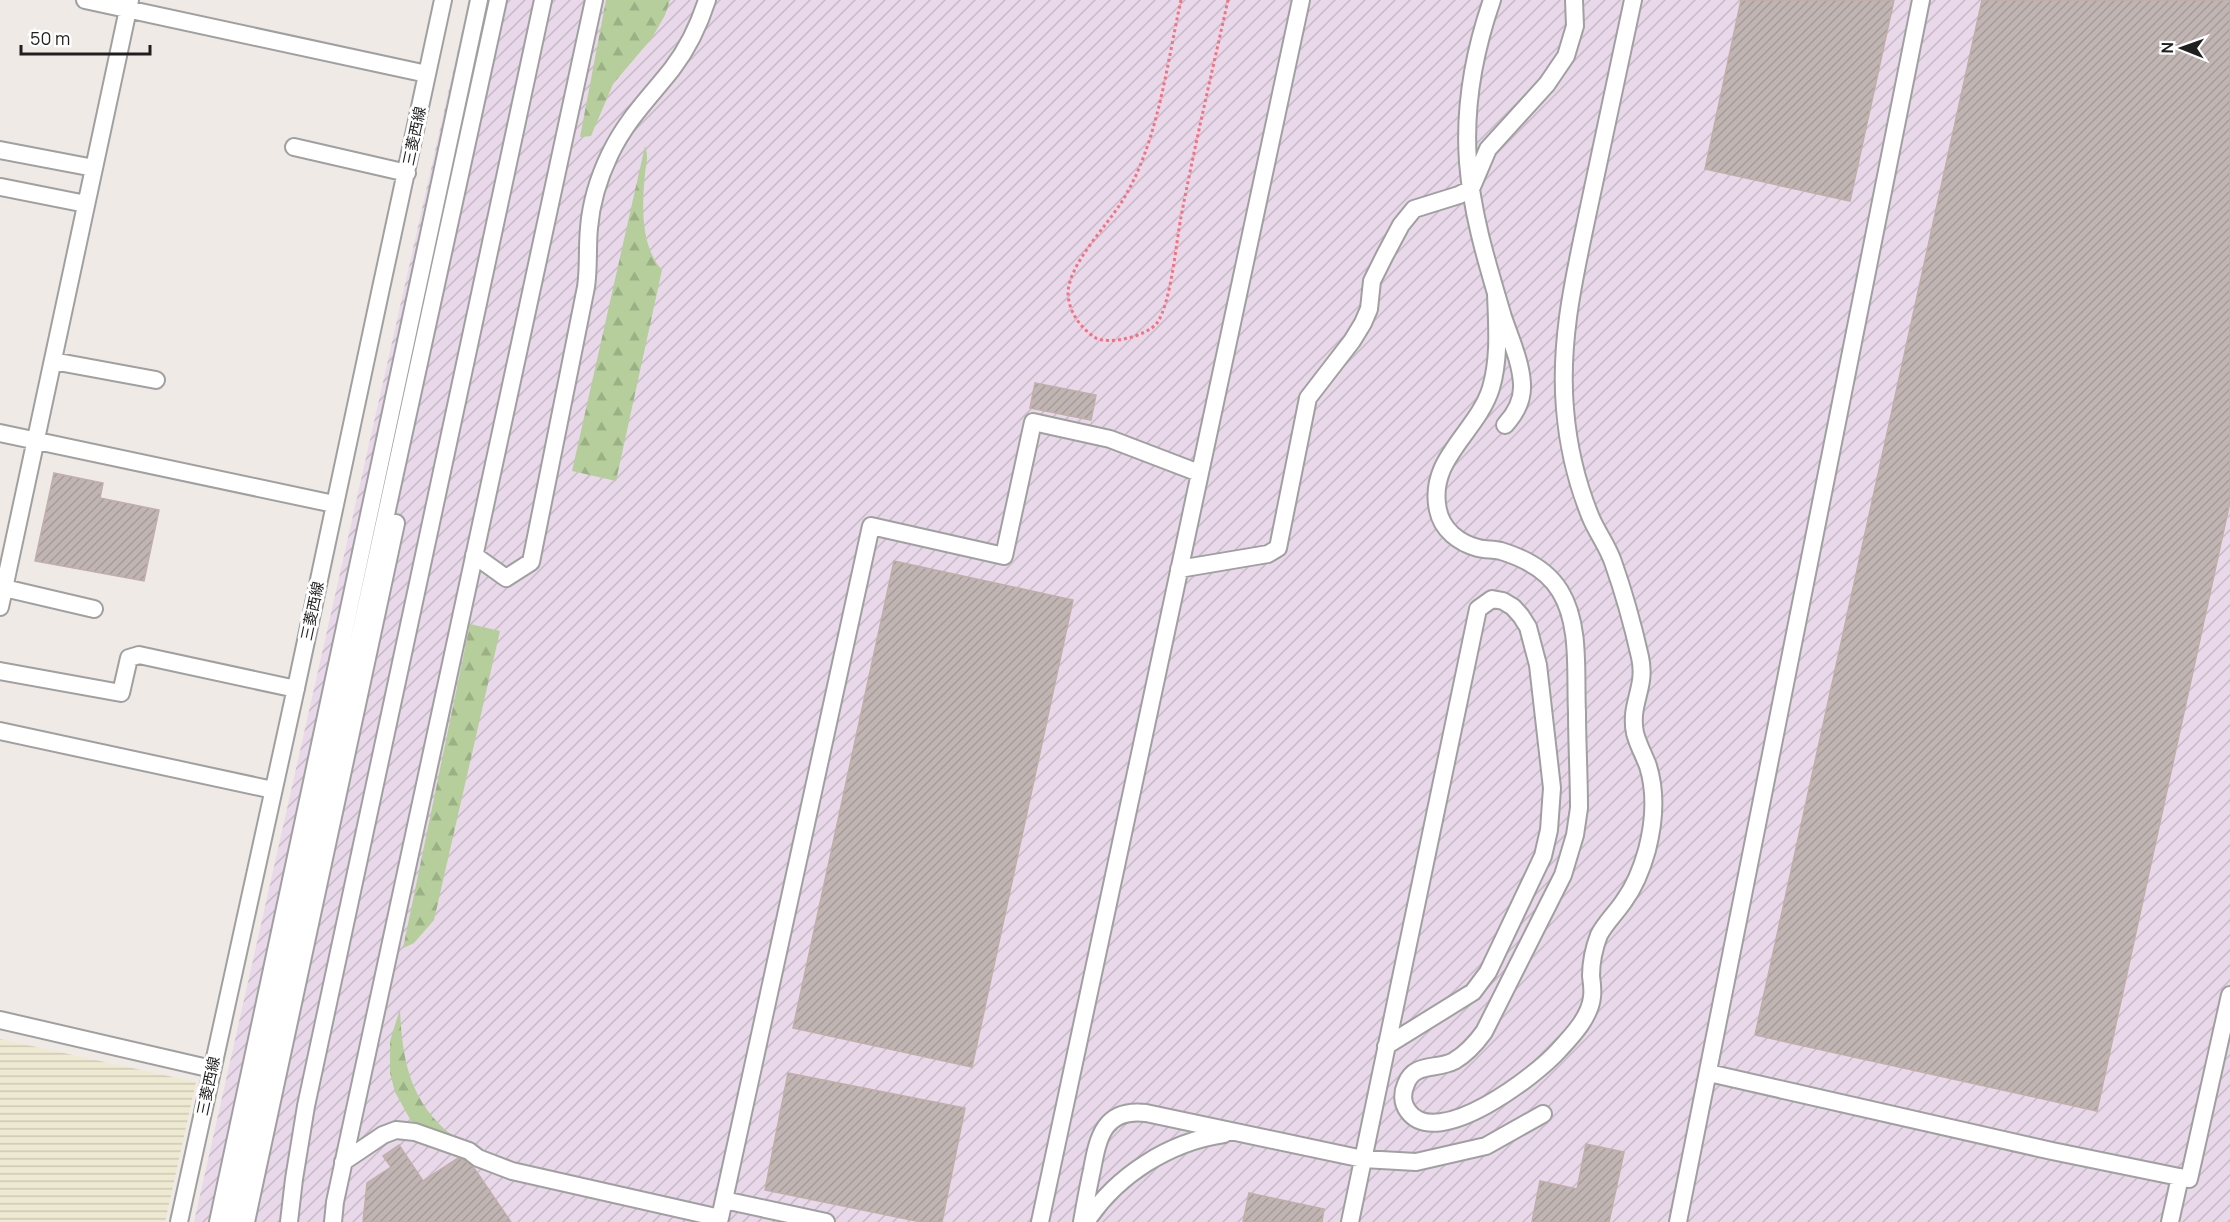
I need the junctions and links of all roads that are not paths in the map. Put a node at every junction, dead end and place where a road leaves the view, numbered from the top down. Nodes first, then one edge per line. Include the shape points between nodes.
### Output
1 (85, 0) edge
2 (443, 0) edge
3 (479, 0) edge
4 (498, 0) edge
5 (509, 0) edge
6 (543, 0) edge
7 (594, 0) edge
8 (707, 0) edge
9 (1301, 0) edge
10 (1492, 0) edge
11 (1574, 0) edge
12 (1633, 0) edge
13 (1921, 0) edge
14 (129, 4) edge
15 (427, 74) junction
16 (294, 147) dead end
17 (0, 150) edge
18 (94, 168) junction
19 (406, 173) junction
20 (1, 187) edge
21 (1471, 189) junction
22 (86, 204) junction
23 (1496, 293) junction
24 (53, 361) junction
25 (156, 380) dead end
26 (1505, 425) dead end
27 (0, 433) edge
28 (35, 441) junction
29 (1199, 473) junction
30 (334, 504) junction
31 (474, 555) junction
32 (1179, 569) junction
33 (2, 588) edge
34 (0, 607) edge
35 (94, 609) dead end
36 (0, 671) edge
37 (296, 689) junction
38 (0, 731) edge
39 (273, 790) junction
40 (2230, 995) edge
41 (0, 1020) edge
42 (1386, 1046) junction
43 (212, 1069) junction
44 (1709, 1074) junction
45 (1543, 1114) dead end
46 (1234, 1132) junction
47 (1363, 1159) junction
48 (343, 1162) junction
49 (2180, 1177) junction
50 (724, 1200) junction
51 (179, 1222) edge
52 (218, 1222) edge
53 (232, 1222) edge
54 (246, 1222) edge
55 (289, 1222) edge
56 (333, 1222) edge
57 (826, 1222) edge
58 (1040, 1222) edge
59 (1084, 1222) edge
60 (1350, 1222) edge
61 (1678, 1222) edge
62 (2170, 1222) edge

1 - 14 street
2 - 15 street, 三菱西線
3 - 52 street
4 - 53 street
5 - 54 street
6 - 55 street via 311,1082
7 - 31 street
8 - 31 street via 680,58 620,136 597,189 589,226 586,287 531,562 506,578
9 - 29 street
10 - 21 street via 1470,92 1467,141
11 - 21 street via 1575,26 1566,56 1547,84 1488,149
12 - 23 street via 1568,305 1563,380 1577,476 1614,564 1641,660 1643,680 1634,721 1652,785 1649,841 1630,893 1598,939 1592,964 1591,1004 1570,1038 1539,1070 1496,1101 1457,1117 1425,1121 1407,1109 1403,1098 1406,1083 1420,1069 1459,1058 1484,1032 1563,875 1574,842 1579,808 1574,639 1562,594 1540,569 1499,550 1461,542 1446,529 1435,495 1445,459 1479,414 1490,390 1497,361
13 - 44 street
14 - 15 street
14 - 18 street
15 - 19 street, 三菱西線
16 - 19 street
17 - 18 street
18 - 22 street
19 - 30 street, 三菱西線
20 - 22 street
21 - 23 street
21 - 32 street via 1414,208 1401,225 1372,282 1363,323 1308,398 1278,548 1268,554
22 - 24 street
23 - 26 street via 1522,383 1516,410
24 - 25 street
24 - 28 street
27 - 28 street
28 - 30 street
28 - 33 street
29 - 32 street
29 - 50 street via 1110,440 1033,422 1004,556 871,526
30 - 37 street, 三菱西線
31 - 48 street
32 - 58 street
33 - 34 street
33 - 35 street
36 - 37 street via 121,693 129,658 139,655
37 - 39 street, 三菱西線
38 - 39 street
39 - 43 street, 三菱西線
40 - 49 street via 2189,1179
41 - 43 street
42 - 42 street via 1478,609 1492,599 1503,601 1514,607 1528,627 1538,665 1552,788 1543,856 1488,972 1473,992
42 - 47 street
43 - 51 street, 三菱西線
44 - 49 street
44 - 61 street
45 - 47 street via 1486,1146 1416,1162
46 - 47 street
46 - 59 street via 1197,1140 1146,1163 1116,1186
46 - 59 street via 1146,1113 1116,1117 1098,1140
47 - 60 street
48 - 50 street via 396,1130 415,1132 469,1151 512,1171 720,1218
48 - 56 street
49 - 62 street
50 - 57 street

